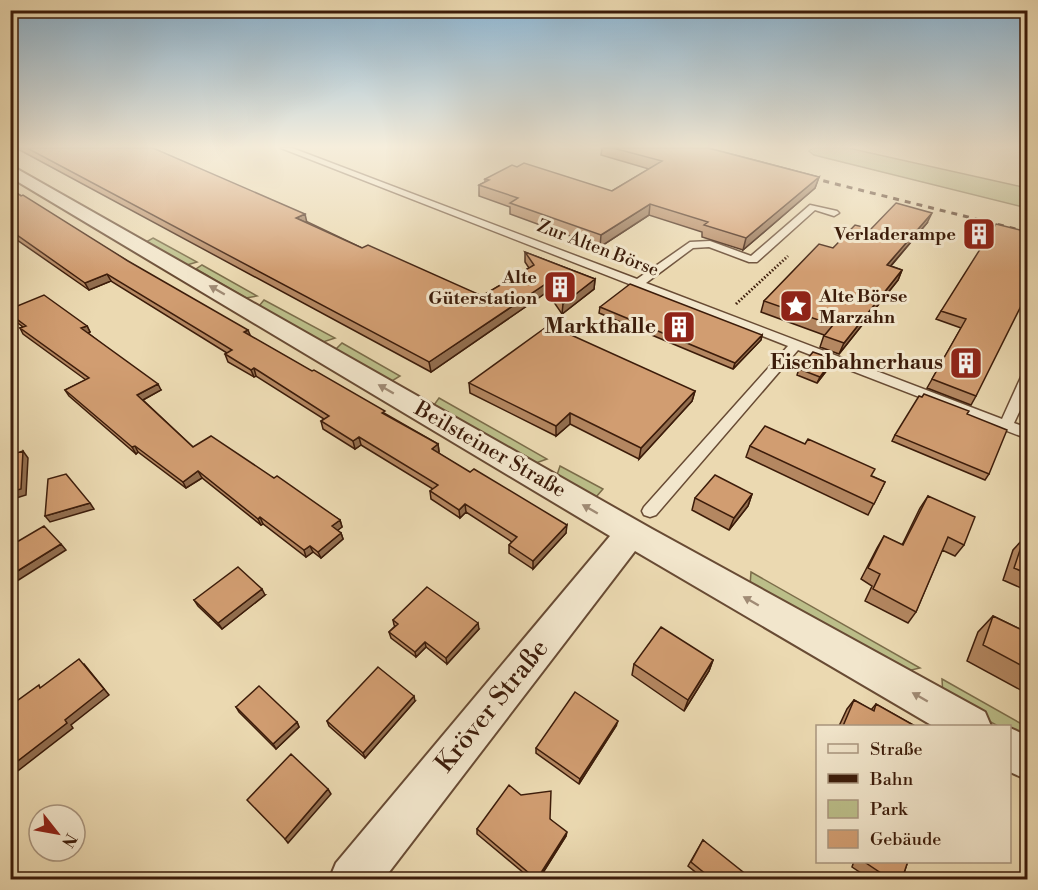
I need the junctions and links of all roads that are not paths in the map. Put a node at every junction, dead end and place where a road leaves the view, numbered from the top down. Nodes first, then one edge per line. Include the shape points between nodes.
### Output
1 (45, 190) edge
2 (393, 190) edge
3 (834, 213) dead end
4 (638, 284) junction
5 (796, 345) junction
6 (1028, 377) edge
7 (1006, 426) junction
8 (1028, 434) edge
9 (640, 522) junction
10 (969, 725) edge
11 (1011, 750) edge
12 (1028, 759) edge
13 (353, 879) edge

9 -> 1 street, Beilsteiner Straße
2 - 4 lane, Zur Alten Börse
3 - 4 lane via 813,207 753,260 710,244 690,245
4 - 5 lane, Zur Alten Börse
5 - 7 lane, Zur Alten Börse
5 - 9 lane
6 - 7 lane
7 - 8 lane, Zur Alten Börse
10 -> 9 street, Beilsteiner Straße
9 - 13 street, Kröver Straße
11 - 12 street

